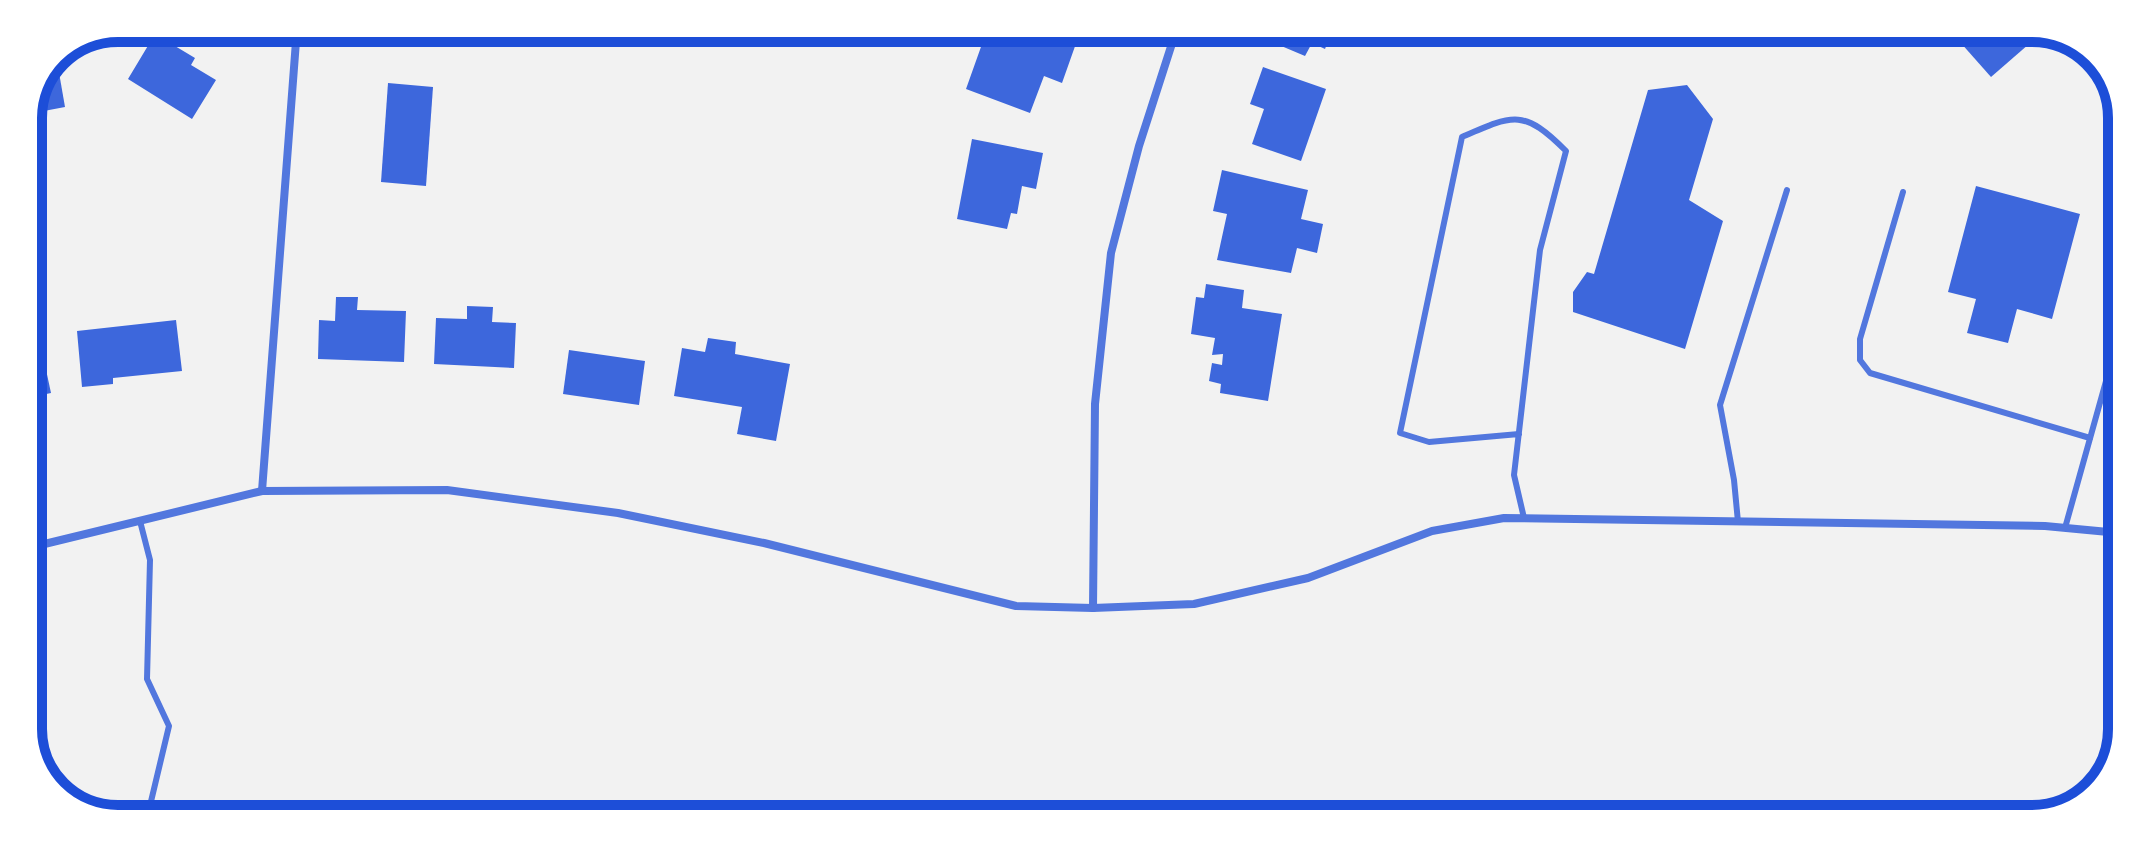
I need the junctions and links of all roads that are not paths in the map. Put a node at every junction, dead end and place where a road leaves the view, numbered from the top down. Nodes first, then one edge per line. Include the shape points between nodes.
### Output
1 (296, 42) edge
2 (1172, 42) edge
3 (1787, 190) dead end
4 (1903, 192) dead end
5 (2108, 374) edge
6 (1519, 434) junction
7 (2090, 438) junction
8 (262, 491) junction
9 (1524, 518) junction
10 (140, 521) junction
11 (1738, 522) junction
12 (2065, 528) junction
13 (2108, 532) edge
14 (42, 545) edge
15 (1093, 608) junction
16 (150, 805) edge

1 - 8 street
2 - 15 street via 1111,253 1095,404
3 - 11 lane via 1720,405
4 - 7 lane via 1860,339 1860,360 1870,373
5 - 7 lane
6 - 6 lane via 1540,250 1566,151 1541,126 1505,118 1462,137 1400,433 1429,442
6 - 9 lane via 1514,475
7 - 12 lane
8 - 10 street
8 - 15 street via 447,490 618,513 764,543 1016,606
9 - 11 street
9 - 15 street via 1432,531 1308,578 1194,604
10 - 14 street
10 - 16 lane via 150,560 147,679 169,726
11 - 12 street
12 - 13 street

